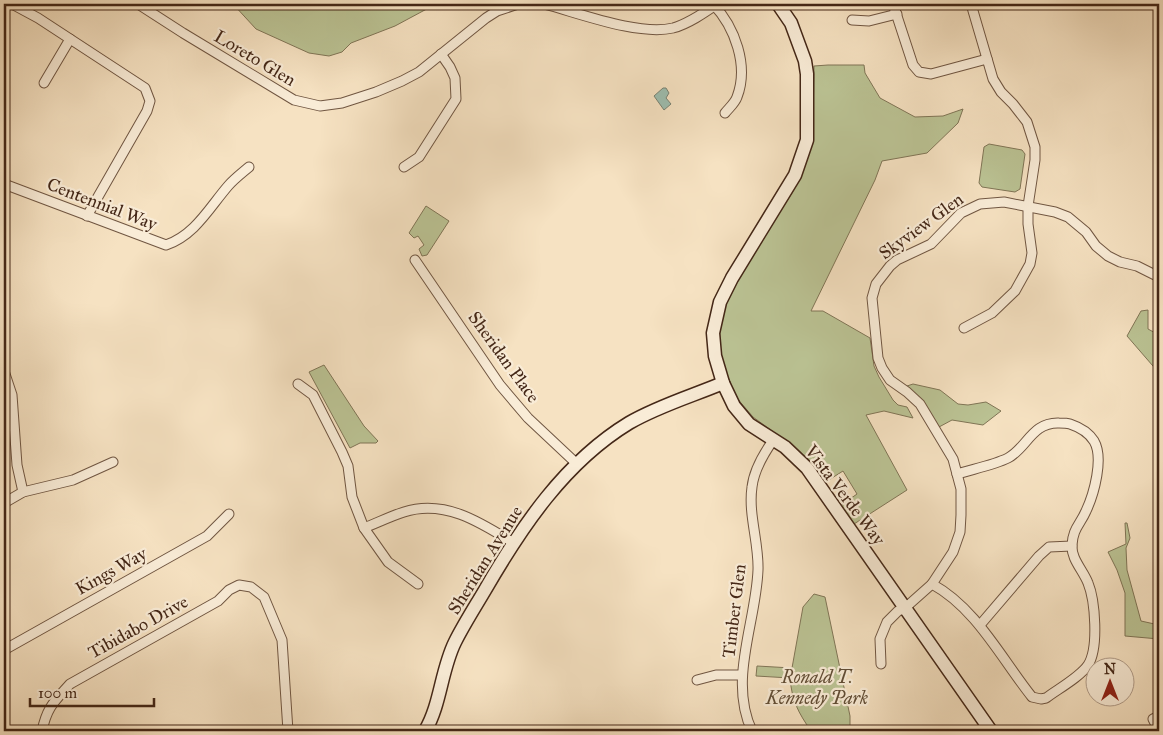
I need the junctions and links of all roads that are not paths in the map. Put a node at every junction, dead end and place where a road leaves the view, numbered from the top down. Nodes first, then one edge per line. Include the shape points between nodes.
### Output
1 (12, 4) edge
2 (138, 4) edge
3 (518, 4) edge
4 (544, 4) edge
5 (715, 4) edge
6 (778, 4) edge
7 (893, 4) edge
8 (971, 4) edge
9 (897, 14) junction
10 (852, 20) dead end
11 (70, 39) junction
12 (440, 54) junction
13 (987, 59) junction
14 (44, 83) dead end
15 (726, 113) dead end
16 (248, 167) dead end
17 (404, 167) dead end
18 (4, 184) edge
19 (1028, 206) junction
20 (86, 216) junction
21 (415, 260) dead end
22 (1159, 277) edge
23 (964, 328) dead end
24 (4, 371) edge
25 (723, 383) junction
26 (298, 384) dead end
27 (774, 439) junction
28 (113, 462) dead end
29 (577, 464) junction
30 (957, 474) junction
31 (24, 492) junction
32 (4, 503) edge
33 (229, 514) dead end
34 (364, 528) junction
35 (512, 542) junction
36 (1072, 546) junction
37 (418, 584) dead end
38 (932, 584) junction
39 (905, 608) junction
40 (980, 625) junction
41 (4, 650) edge
42 (881, 664) dead end
43 (742, 675) junction
44 (697, 680) dead end
45 (1159, 716) edge
46 (42, 731) edge
47 (288, 731) edge
48 (424, 731) edge
49 (752, 731) edge
50 (991, 731) edge
51 (1159, 731) edge

1 - 11 street
2 - 12 street, Loreto Glen via 294,100 320,106 342,103 402,81 419,72
3 - 12 street, Loreto Glen via 486,18
4 - 5 street via 648,30 675,28
5 - 15 street via 736,40 739,57 740,87
6 - 25 street, Vista Verde Way via 790,23 807,74 807,140 795,175 720,302 713,334
7 - 9 street
8 - 13 street
9 - 10 street via 869,21
9 - 13 street via 913,65 919,72 931,74
11 - 14 street
11 - 20 street via 145,88 150,101
12 - 17 street via 455,78 456,99 419,157
13 - 19 street via 1001,92 1027,122 1035,147
16 - 20 street, Centennial Way via 198,224 166,245
18 - 20 street, Centennial Way
19 - 22 street, Skyview Glen via 1068,217 1108,256
19 - 23 street via 1030,264 1015,291 1004,302 992,313
19 - 30 street, Skyview Glen via 1004,202 980,204 961,213 931,244 890,266 876,284 872,298 878,358 882,368 890,380 920,404 953,459
21 - 29 street, Sheridan Place via 500,385 528,418
24 - 31 street via 12,395 17,465
25 - 27 street, Vista Verde Way via 734,406 749,424
25 - 29 street, Sheridan Avenue via 631,422 593,448
26 - 34 street via 312,395 342,452 348,466 352,497
27 - 39 street, Vista Verde Way via 807,468
27 - 43 street, Timber Glen via 762,456 752,486 758,569
28 - 31 street via 73,480
29 - 35 street, Sheridan Avenue
30 - 36 street via 1008,458 1032,434 1050,422 1068,423 1089,434 1096,443 1098,462 1094,493 1074,531
30 - 38 street, Skyview Glen via 961,489 960,532 953,552
31 - 32 street
33 - 41 street, Kings Way via 207,536
34 - 35 street via 405,512 447,510 482,523
34 - 37 street via 388,562
35 - 48 street, Sheridan Avenue via 454,644 432,716
36 - 40 street via 1049,547
36 - 40 street via 1089,584 1094,607 1094,646 1089,664 1082,671 1046,698 1032,697
38 - 39 street, Skyview Glen
38 - 40 street via 944,590
39 - 42 street, Skyview Glen via 887,622 880,639
39 - 50 street, Vista Verde Way
43 - 44 street via 716,675
43 - 49 street, Timber Glen via 743,708
45 - 51 street via 1153,719
46 - 47 street, Tibidabo Drive via 45,715 70,684 218,601 228,590 239,585 251,587 264,597 282,640

